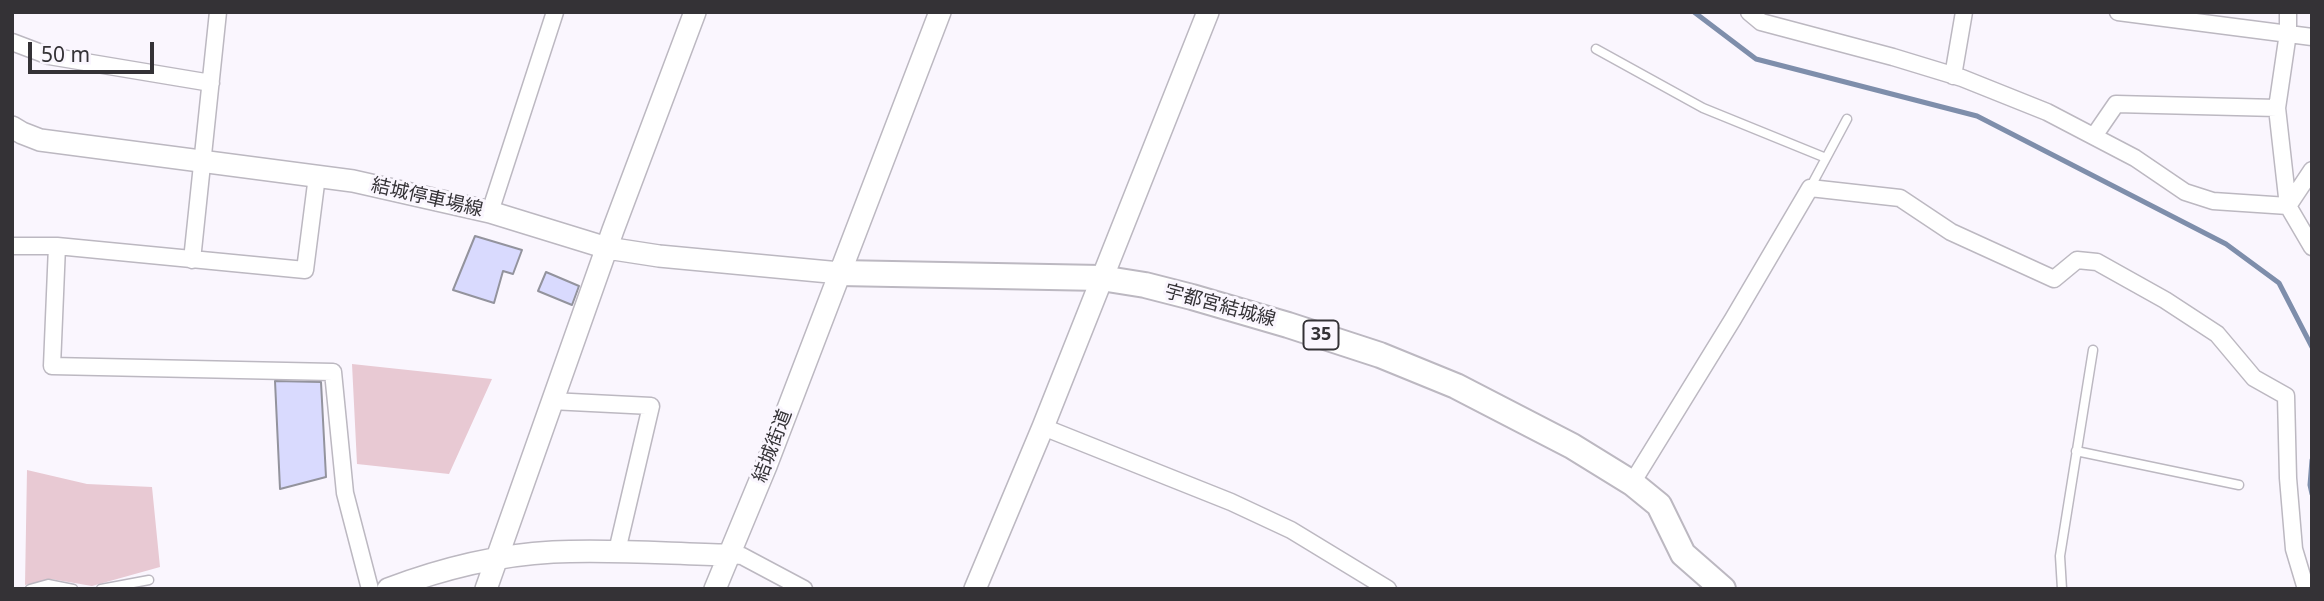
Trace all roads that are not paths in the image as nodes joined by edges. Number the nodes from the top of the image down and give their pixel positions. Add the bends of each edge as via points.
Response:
1 (218, 12) edge
2 (555, 12) edge
3 (695, 12) edge
4 (940, 12) edge
5 (1208, 12) edge
6 (1749, 12) edge
7 (1964, 12) edge
8 (2118, 12) edge
9 (2288, 12) edge
10 (2288, 33) junction
11 (2312, 37) edge
12 (12, 42) edge
13 (1596, 49) dead end
14 (1953, 76) junction
15 (211, 83) junction
16 (2277, 108) junction
17 (1847, 119) dead end
18 (12, 127) edge
19 (2094, 136) junction
20 (1826, 158) junction
21 (203, 162) junction
22 (2312, 170) edge
23 (317, 176) junction
24 (1810, 188) junction
25 (2288, 206) junction
26 (490, 212) junction
27 (12, 246) edge
28 (57, 246) junction
29 (2312, 247) edge
30 (607, 248) junction
31 (192, 260) junction
32 (841, 272) junction
33 (1101, 278) junction
34 (2094, 350) dead end
35 (551, 401) junction
36 (1043, 426) junction
37 (2076, 451) junction
38 (1632, 482) junction
39 (2239, 485) dead end
40 (617, 551) junction
41 (729, 555) junction
42 (496, 558) junction
43 (149, 580) dead end
44 (1383, 587) edge
45 (30, 589) edge
46 (74, 589) edge
47 (101, 589) edge
48 (370, 589) edge
49 (387, 589) edge
50 (486, 589) edge
51 (716, 589) edge
52 (804, 589) edge
53 (975, 589) edge
54 (1723, 589) edge
55 (2062, 589) edge
56 (2306, 589) edge

1 - 15 street
2 - 26 street
3 - 30 main road
4 - 32 main road, 結城街道
5 - 33 main road
6 - 14 street via 1761,22
7 - 14 street
8 - 10 street
9 - 10 street
10 - 11 street
10 - 16 street
12 - 15 street via 49,56
13 - 20 lane via 1703,108
14 - 19 street via 2047,112
15 - 21 street
16 - 19 street via 2116,104
16 - 25 street
17 - 20 lane
18 - 21 main road, 結城停車場線 via 40,140
19 - 25 street via 2185,191 2213,201
20 - 24 lane
21 - 23 main road, 結城停車場線
21 - 31 street
22 - 25 street
23 - 26 main road, 結城停車場線
23 - 31 street via 305,270
24 - 38 street
24 - 56 street via 1900,198 1951,232 2054,279 2077,260 2097,262 2217,334 2255,378 2286,396 2294,549
25 - 29 street
26 - 30 main road, 結城停車場線
27 - 28 street
28 - 31 street
28 - 48 street via 52,366 333,372 345,493
30 - 32 main road, 結城停車場線
30 - 35 main road
32 - 33 main road, 宇都宮結城線 / 35
32 - 41 main road, 結城街道
33 - 36 main road
33 - 38 main road, 宇都宮結城線 / 35 via 1192,297 1380,355 1456,386
34 - 37 lane
35 - 40 street via 651,405
35 - 42 main road
36 - 44 street via 1291,530
36 - 53 main road
37 - 39 lane
37 - 55 lane via 2060,556
38 - 54 main road, 宇都宮結城線 / 35 via 1659,506 1683,554
40 - 41 main road
40 - 42 main road
41 - 51 main road, 結城街道
41 - 52 street via 742,556
42 - 49 main road via 448,568
42 - 50 main road
43 - 47 lane
45 - 46 lane via 48,584

